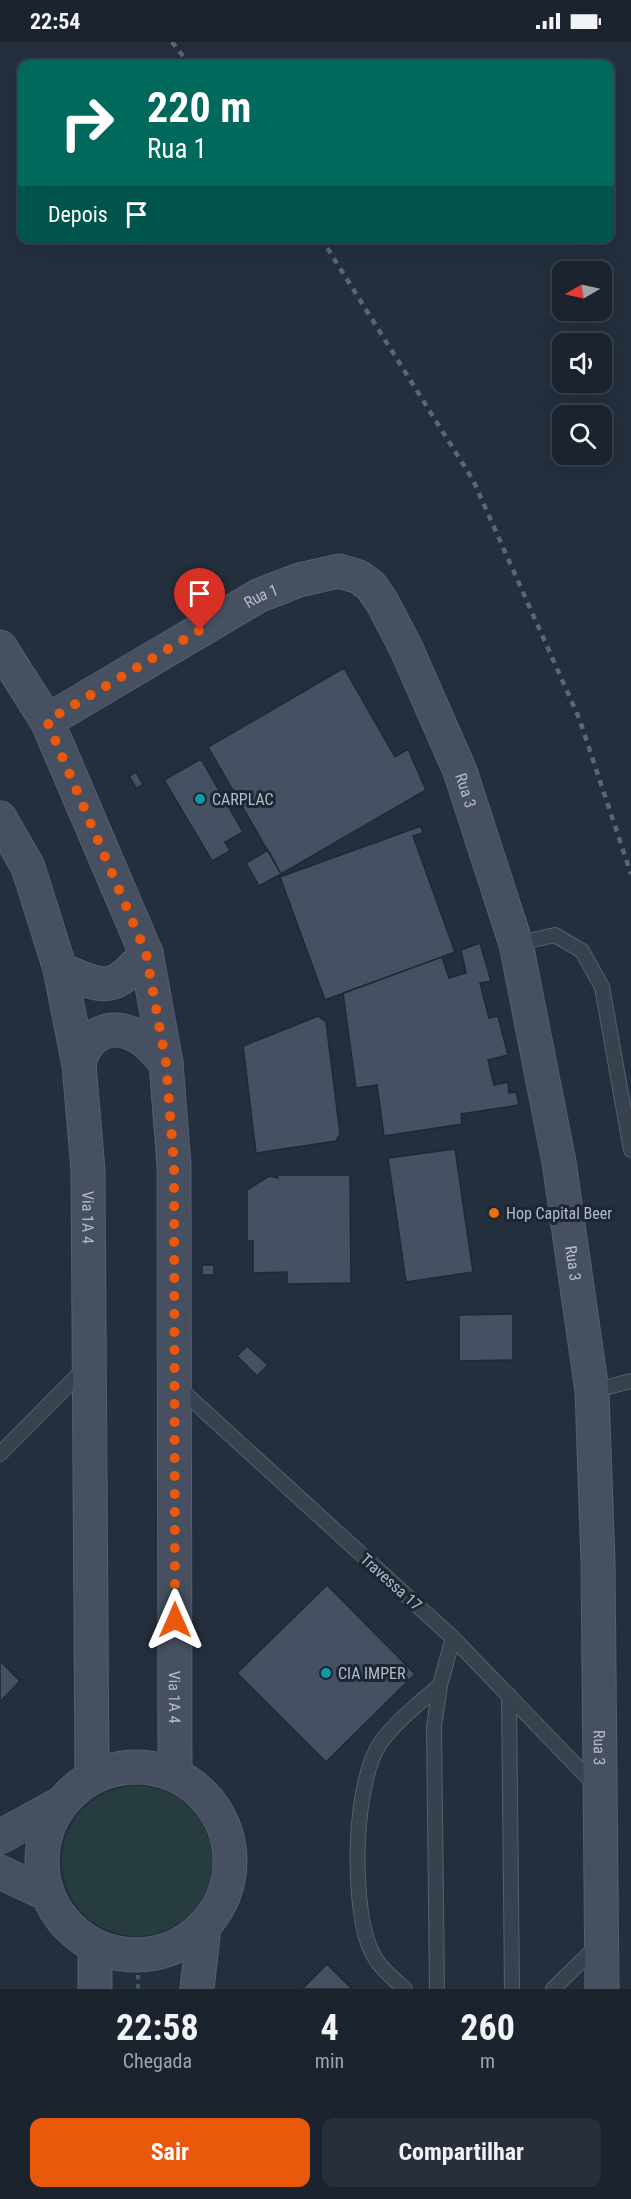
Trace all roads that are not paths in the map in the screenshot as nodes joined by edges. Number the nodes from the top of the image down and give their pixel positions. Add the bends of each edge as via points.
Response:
1 (359, 577) joint
2 (0, 647) edge
3 (47, 721) junction
4 (0, 818) edge
5 (516, 944) junction
6 (146, 953) junction
7 (60, 969) junction
8 (166, 1063) junction
9 (79, 1065) junction
10 (631, 1150) edge
11 (91, 1362) junction
12 (631, 1381) edge
13 (175, 1384) junction
14 (592, 1391) junction
15 (0, 1454) edge
16 (453, 1638) junction
17 (440, 1684) junction
18 (509, 1695) junction
19 (175, 1774) junction
20 (92, 1776) junction
21 (598, 1788) junction
22 (60, 1804) junction
23 (0, 1837) edge
24 (0, 1872) edge
25 (47, 1894) junction
26 (204, 1927) junction
27 (602, 1941) junction
28 (95, 1948) junction
29 (95, 1989) edge
30 (197, 1989) edge
31 (405, 1989) edge
32 (437, 1989) edge
33 (512, 1989) edge
34 (553, 1989) edge
35 (602, 1989) edge

1 - 3 main road, Rua 1 via 339,571 317,575 258,596
1 - 5 main road, Rua 3 via 382,602 406,648 460,771
2 - 3 main road, Via 1A 4
3 - 6 main road, Via 1A 4
4 - 7 main road, Via 1A 4 via 28,867
5 - 10 lane via 555,935 582,951 602,987
5 - 14 main road, Rua 3 via 559,1162
6 - 7 main road via 127,976 114,983 88,982
6 - 8 main road, Via 1A 4
7 - 9 main road, Via 1A 4
8 - 9 main road via 138,1036 121,1031 90,1038
8 - 13 main road, Via 1A 4 via 174,1165
9 - 11 main road, Via 1A 4 via 88,1170
11 - 15 lane
11 - 20 main road, Via 1A 4
12 - 14 lane
13 - 16 lane, Travessa 17
13 - 19 main road, Via 1A 4
14 - 21 main road, Rua 3 via 598,1562
16 - 17 lane
16 - 18 lane, Travessa 17
17 - 31 lane via 381,1743 366,1771 361,1800 360,1910 368,1944 380,1967
17 - 32 lane via 434,1727
18 - 21 lane, Travessa 17
18 - 33 lane
19 - 20 main road via 147,1767 119,1767
19 - 26 main road via 200,1791 219,1815 229,1843 230,1873 222,1902
20 - 22 main road
21 - 27 main road, Rua 3
22 - 23 main road
22 - 25 main road via 45,1831 41,1862
24 - 25 main road
25 - 28 main road via 63,1922
26 - 28 main road via 185,1943 162,1953 138,1957
26 - 30 main road
27 - 34 lane
27 - 35 main road, Rua 3
28 - 29 main road

